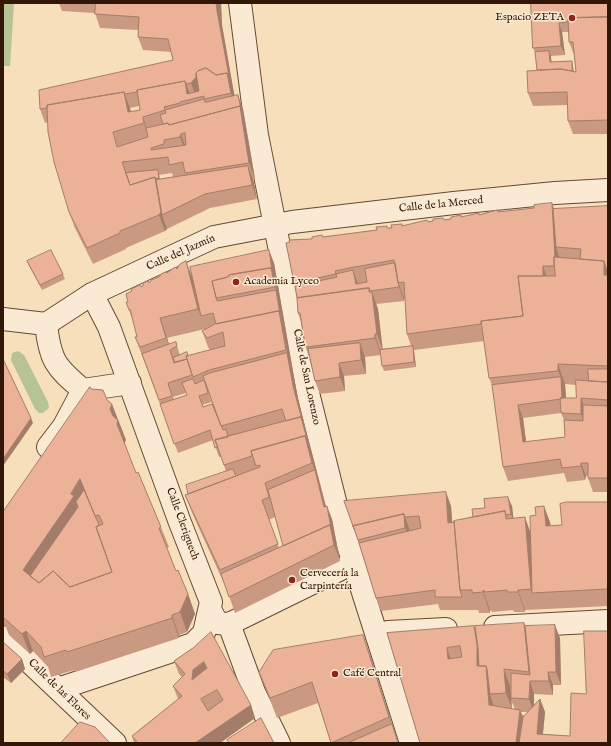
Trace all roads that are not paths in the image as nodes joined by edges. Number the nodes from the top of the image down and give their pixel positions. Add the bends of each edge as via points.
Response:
1 (240, 3) edge
2 (608, 190) edge
3 (275, 225) junction
4 (92, 294) junction
5 (3, 319) edge
6 (46, 324) junction
7 (130, 383) junction
8 (83, 390) junction
9 (38, 463) edge
10 (354, 564) junction
11 (210, 609) junction
12 (608, 621) edge
13 (229, 624) junction
14 (3, 637) edge
15 (377, 638) junction
16 (58, 689) junction
17 (114, 743) edge
18 (280, 743) edge
19 (411, 743) edge

1 - 3 street, Calle de San Lorenzo via 257,135
2 - 3 street, Calle de la Merced via 454,203
3 - 4 street, Calle del Jazmín via 214,237
3 - 10 street, Calle de San Lorenzo via 309,397 339,517
4 - 6 street, Calle del Jazmín
4 - 7 street, Calle Cleriguech via 109,327
5 - 6 street
6 - 8 street via 49,350 62,373
7 - 8 street
7 - 11 street, Calle Cleriguech via 211,602
8 - 9 street via 64,426
10 - 13 street
10 - 15 street, Calle de San Lorenzo
11 - 13 street, Calle Cleriguech via 217,623
11 - 16 street via 204,633 193,644
12 - 15 street via 388,632
13 - 18 street via 254,692 259,725
14 - 16 street, Calle de las Flores
15 - 19 street, Calle de San Lorenzo
16 - 17 street, Calle de las Flores

